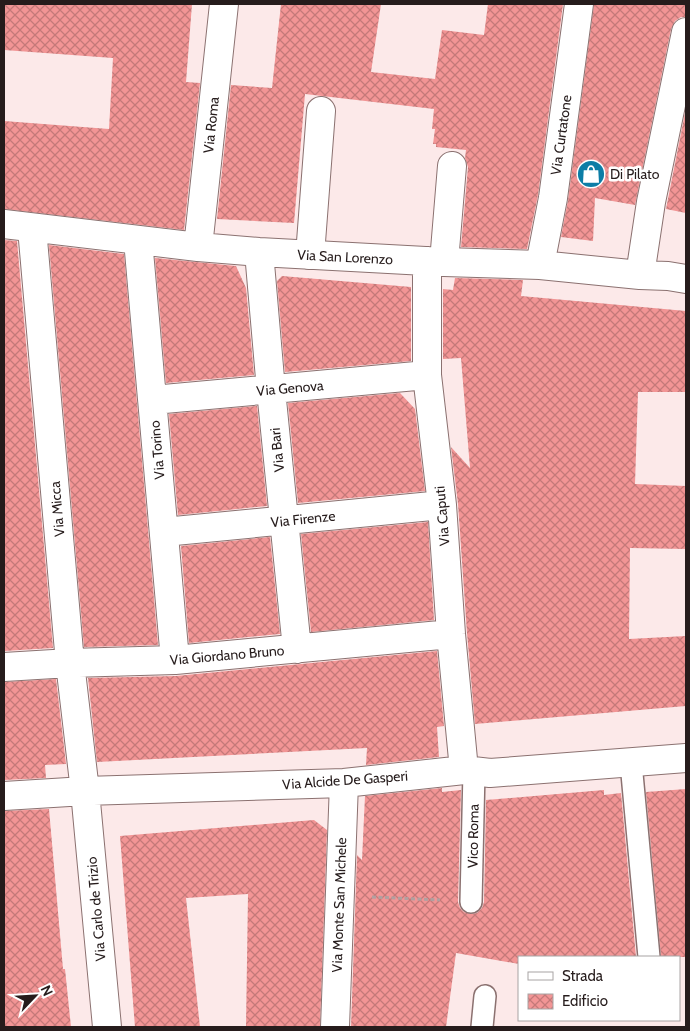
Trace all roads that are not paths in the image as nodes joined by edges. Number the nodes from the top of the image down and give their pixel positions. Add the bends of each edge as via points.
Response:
1 (224, 4) edge
2 (579, 4) edge
3 (686, 32) edge
4 (321, 111) dead end
5 (452, 166) dead end
6 (4, 224) edge
7 (32, 228) junction
8 (138, 240) junction
9 (198, 247) junction
10 (259, 252) junction
11 (310, 255) junction
12 (436, 262) junction
13 (540, 265) junction
14 (640, 275) junction
15 (686, 278) edge
16 (427, 375) junction
17 (271, 390) junction
18 (153, 400) junction
19 (442, 505) junction
20 (284, 521) junction
21 (164, 532) junction
22 (451, 634) junction
23 (297, 649) junction
24 (175, 660) junction
25 (70, 663) junction
26 (4, 667) edge
27 (686, 758) edge
28 (632, 763) junction
29 (469, 770) junction
30 (344, 782) junction
31 (86, 791) junction
32 (4, 796) edge
33 (471, 902) road end
34 (649, 956) edge
35 (485, 996) dead end
36 (107, 1027) edge
37 (335, 1027) edge
38 (482, 1027) edge

1 - 9 street, Via Roma
2 - 13 street, Via Curtatone via 553,198
3 - 14 street via 651,202
4 - 11 street
5 - 12 street, Via Caputi
6 - 7 street, Via San Lorenzo
7 - 8 street, Via San Lorenzo
7 - 25 street, Via Micca
8 - 9 street, Via San Lorenzo
8 - 18 street, Via Torino
9 - 10 street, Via San Lorenzo
10 - 11 street, Via San Lorenzo
10 - 17 street, Via Bari
11 - 12 street, Via San Lorenzo
12 - 13 street, Via San Lorenzo
12 - 16 street, Via Caputi
13 - 14 street, Via San Lorenzo
14 - 15 street, Via San Lorenzo
16 - 17 street, Via Genova
16 - 19 street, Via Caputi
17 - 18 street, Via Genova
17 - 20 street, Via Bari
18 - 21 street, Via Torino
19 - 20 street, Via Firenze
19 - 22 street, Via Caputi
20 - 21 street, Via Firenze
20 - 23 street, Via Bari
21 - 24 street, Via Torino
22 - 23 street, Via Giordano Bruno
22 - 29 street, Via Caputi
23 - 24 street, Via Giordano Bruno
24 - 25 street, Via Giordano Bruno
25 - 26 street, Via Giordano Bruno
25 - 31 street, Via Micca
27 - 28 street, Via Alcide De Gasperi
28 - 29 street, Via Alcide De Gasperi via 490,773
28 - 34 lane
29 - 30 street, Via Alcide De Gasperi
29 - 33 lane, Vico Roma
30 - 31 street, Via Alcide De Gasperi
30 - 37 street, Via Monte San Michele
31 - 32 street, Via Alcide De Gasperi
31 - 36 street, Via Carlo de Trizio
35 - 38 lane

